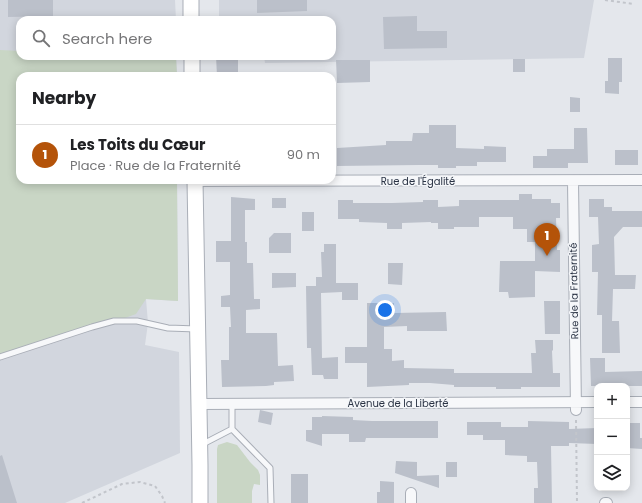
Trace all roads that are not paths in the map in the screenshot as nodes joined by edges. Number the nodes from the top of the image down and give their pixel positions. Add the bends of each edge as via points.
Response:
1 (191, 0) edge
2 (191, 16) edge
3 (192, 60) edge
4 (192, 72) edge
5 (336, 180) edge
6 (642, 180) edge
7 (573, 181) junction
8 (195, 184) edge
9 (198, 330) junction
10 (0, 357) edge
11 (630, 402) edge
12 (642, 402) edge
13 (594, 403) edge
14 (199, 404) junction
15 (232, 404) junction
16 (576, 406) junction
17 (232, 429) junction
18 (200, 445) junction
19 (200, 503) edge
20 (271, 503) edge

1 - 2 main road
3 - 4 main road
5 - 7 street, Rue de l'Égalité
6 - 7 street, Rue de l'Égalité
7 - 16 street, Rue de la Fraternité
8 - 9 main road
9 - 10 lane via 114,321
9 - 14 main road
11 - 12 street
13 - 16 street, Avenue de la Liberté
14 - 15 street, Avenue de la Liberté
14 - 18 main road
15 - 16 street, Avenue de la Liberté
15 - 17 lane
17 - 18 lane
17 - 20 lane via 270,468
18 - 19 main road

